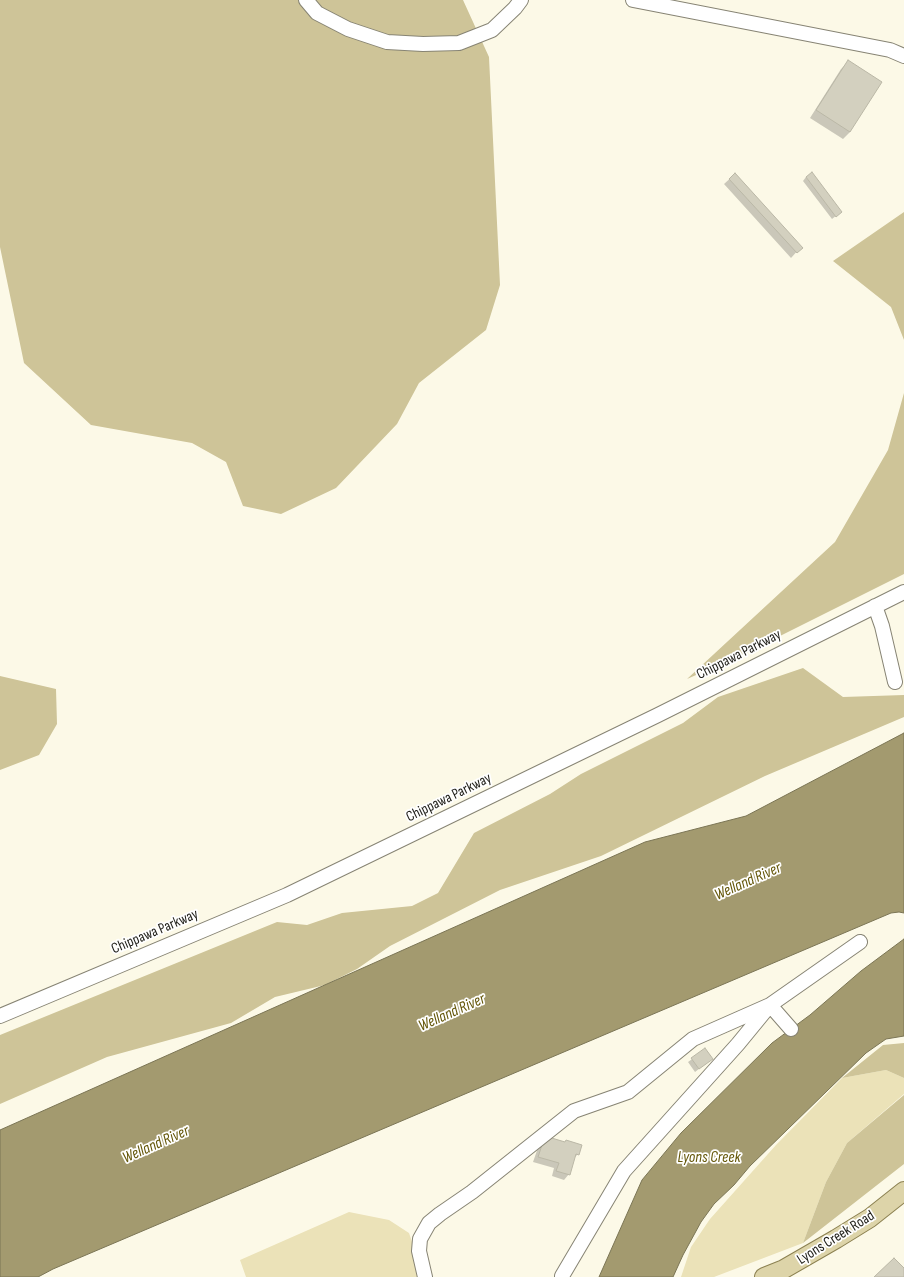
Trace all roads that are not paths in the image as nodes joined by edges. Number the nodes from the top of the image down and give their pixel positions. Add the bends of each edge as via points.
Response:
1 (306, 0) edge
2 (521, 0) edge
3 (633, 0) edge
4 (904, 56) edge
5 (904, 592) edge
6 (875, 606) junction
7 (896, 682) dead end
8 (860, 942) dead end
9 (770, 1005) junction
10 (0, 1016) edge
11 (791, 1029) dead end
12 (904, 1192) edge
13 (786, 1273) edge
14 (562, 1276) dead end
15 (426, 1277) edge
16 (764, 1277) edge

1 - 2 street via 317,13 348,29 387,42 423,44 459,43 492,30
3 - 4 street via 890,50
5 - 6 street, Chippawa Parkway
6 - 7 street
6 - 10 street, Chippawa Parkway via 651,719 287,895
8 - 9 street
9 - 11 street
9 - 14 street via 624,1171
9 - 15 street via 693,1039 628,1092 574,1111 472,1192 440,1214 429,1223 420,1239 419,1251
12 - 13 main road, Lyons Creek Road via 870,1218
13 - 16 main road, Lyons Creek Road

